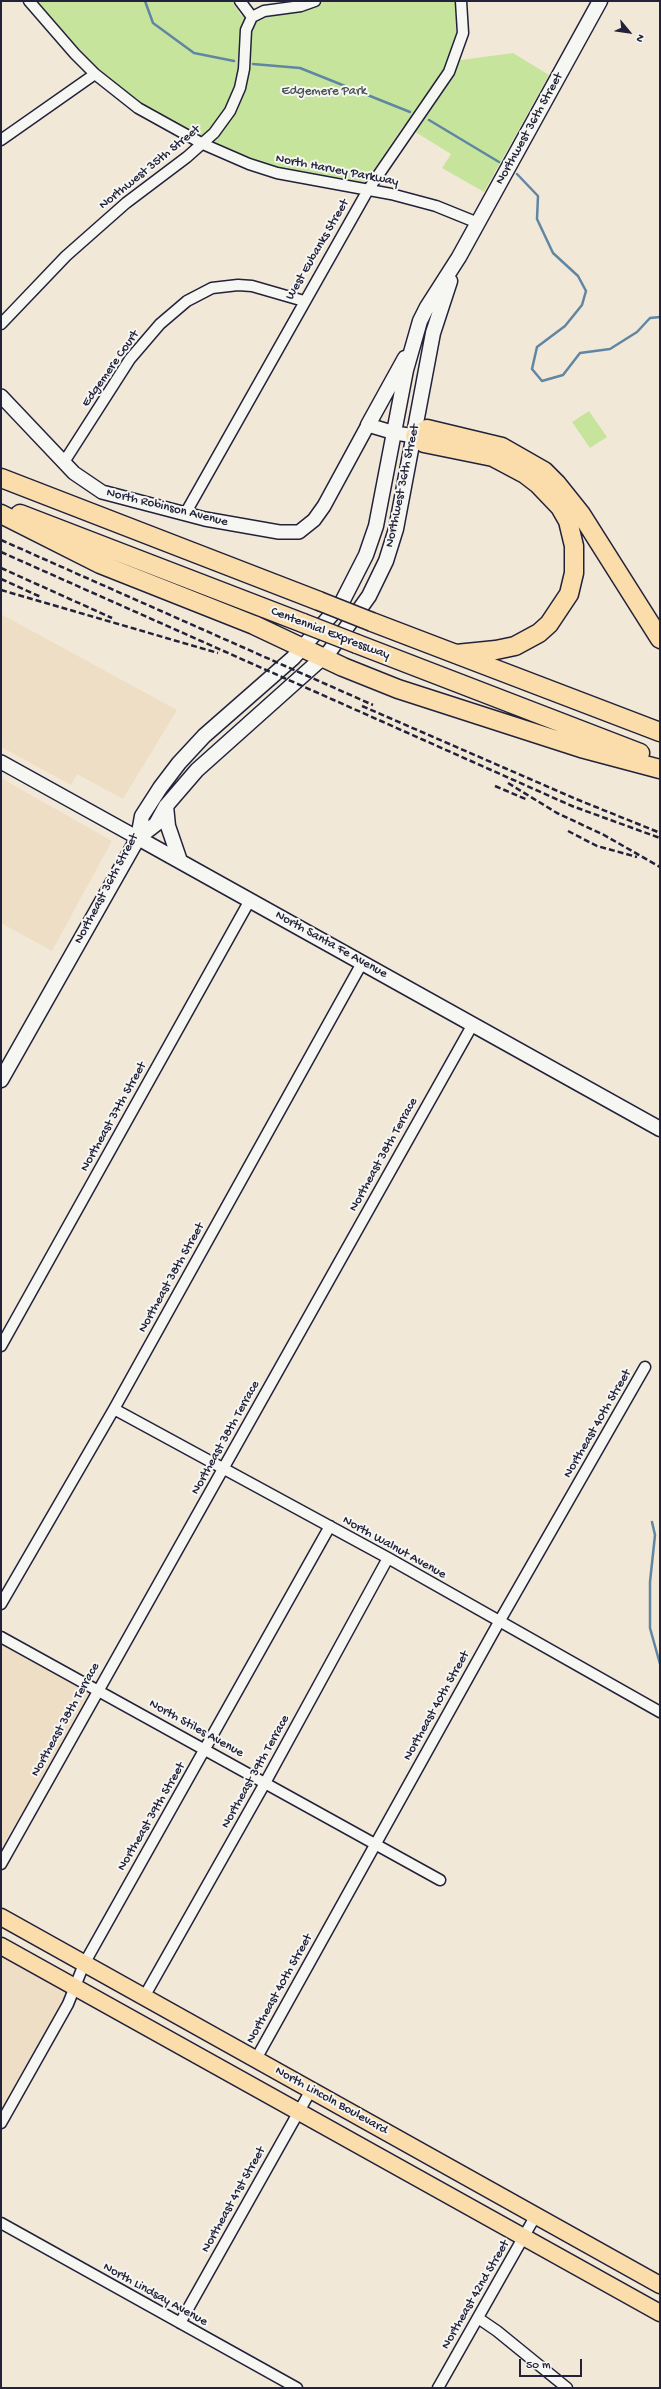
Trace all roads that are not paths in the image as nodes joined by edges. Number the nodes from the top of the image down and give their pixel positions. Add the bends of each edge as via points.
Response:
1 (29, 1) edge
2 (240, 1) edge
3 (315, 1) edge
4 (461, 1) edge
5 (600, 1) edge
6 (252, 17) junction
7 (95, 74) junction
8 (1, 140) edge
9 (202, 144) junction
10 (368, 190) junction
11 (478, 223) junction
12 (459, 257) junction
13 (304, 301) junction
14 (1, 324) edge
15 (411, 347) junction
16 (1, 396) edge
17 (368, 424) junction
18 (394, 433) junction
19 (414, 436) junction
20 (64, 462) junction
21 (1, 478) edge
22 (1, 506) edge
23 (1, 514) edge
24 (185, 514) junction
25 (660, 639) edge
26 (302, 648) junction
27 (456, 654) junction
28 (323, 658) junction
29 (660, 732) edge
30 (660, 761) edge
31 (1, 762) edge
32 (660, 768) edge
33 (166, 806) junction
34 (138, 838) junction
35 (180, 862) junction
36 (250, 900) junction
37 (362, 963) junction
38 (473, 1024) junction
39 (1, 1080) edge
40 (660, 1128) edge
41 (1, 1346) edge
42 (645, 1367) dead end
43 (114, 1409) junction
44 (223, 1469) junction
45 (330, 1526) junction
46 (388, 1558) junction
47 (1, 1604) edge
48 (498, 1622) junction
49 (1, 1637) edge
50 (98, 1689) junction
51 (660, 1712) edge
52 (205, 1750) junction
53 (266, 1784) junction
54 (374, 1844) junction
55 (1, 1864) edge
56 (440, 1880) dead end
57 (1, 1918) edge
58 (1, 1946) edge
59 (84, 1964) junction
60 (76, 1988) junction
61 (144, 1997) junction
62 (201, 2029) junction
63 (189, 2051) junction
64 (256, 2060) junction
65 (311, 2090) junction
66 (299, 2112) junction
67 (1, 2123) edge
68 (422, 2152) junction
69 (409, 2174) junction
70 (536, 2215) junction
71 (1, 2223) edge
72 (524, 2237) junction
73 (660, 2285) edge
74 (660, 2313) edge
75 (478, 2318) junction
76 (180, 2323) junction
77 (297, 2388) edge
78 (438, 2388) edge
79 (567, 2388) edge

1 - 7 street, North Harvey Parkway via 74,54
2 - 6 street
3 - 6 street via 264,11
4 - 10 street, West Eubanks Street via 463,24 460,44 449,72
5 - 11 main road, Northwest 36th Street
6 - 9 street, Northwest 35th Street via 246,30 244,69 240,88 230,111 214,133
7 - 8 street
7 - 9 street, North Harvey Parkway via 138,108
9 - 10 street, North Harvey Parkway via 277,173
9 - 14 street, Northwest 35th Street via 126,203 66,256
10 - 11 street, North Harvey Parkway via 436,206
10 - 13 street, West Eubanks Street
11 - 12 main road, Northwest 36th Street
12 - 15 main road, Northwest 36th Street via 427,307
12 - 19 main road, Northwest 36th Street via 433,333
13 - 20 street, Edgemere Court via 252,286 238,285 212,288 187,301 160,324 130,359
13 - 24 street, West Eubanks Street
15 - 17 main road
15 - 18 main road, Northwest 36th Street
16 - 20 street, North Robinson Avenue
17 - 18 street
17 - 24 street, North Robinson Avenue via 324,506 309,525 299,532 270,531
18 - 19 street
18 - 26 main road, Northwest 36th Street via 376,526 366,555 341,604
19 - 25 highway via 427,430 491,443 513,452 544,471 558,484 580,514
19 - 27 highway via 424,443 493,457 525,474 550,494 568,520 572,534 575,561 572,583 564,603 549,624 539,633 515,646
19 - 28 main road, Northwest 36th Street via 396,529 386,561 362,607 340,640
20 - 24 street, North Robinson Avenue via 85,482 102,492
21 - 27 highway, Centennial Expressway, bridge
22 - 30 highway, Centennial Expressway, bridge
23 - 26 highway via 100,564 254,625
26 - 28 highway
26 - 34 main road, Northeast 36th Street via 209,731 179,763 142,816
27 - 29 highway, Centennial Expressway
28 - 32 highway via 431,700 581,748
28 - 33 main road, Northwest 36th Street via 212,756
31 - 34 street, North Santa Fe Avenue
33 - 34 main road, Northwest 36th Street via 156,824
33 - 35 main road via 168,826
34 - 35 main road, North Santa Fe Avenue
34 - 39 main road, Northeast 36th Street
35 - 36 main road, North Santa Fe Avenue
36 - 37 main road, North Santa Fe Avenue
36 - 41 street, Northeast 37th Street
37 - 38 main road, North Santa Fe Avenue
37 - 43 street, Northeast 38th Street
38 - 40 main road, North Santa Fe Avenue
38 - 44 street, Northeast 38th Terrace
42 - 48 street, Northeast 40th Street
43 - 44 street, North Walnut Avenue
43 - 47 street, Northeast 38th Street
44 - 45 street, North Walnut Avenue
44 - 50 street, Northeast 38th Terrace
45 - 46 street, North Walnut Avenue
45 - 52 street, Northeast 39th Street
46 - 48 street, North Walnut Avenue
46 - 53 street, Northeast 39th Terrace
48 - 51 street, North Walnut Avenue
48 - 54 street, Northeast 40th Street
49 - 50 street, North Stiles Avenue
50 - 52 street, North Stiles Avenue
50 - 55 street, Northeast 38th Terrace
52 - 53 street, North Stiles Avenue
52 - 59 street, Northeast 39th Street
53 - 54 street, North Stiles Avenue
53 - 61 street, Northeast 39th Terrace
54 - 56 street, North Stiles Avenue
54 - 64 street, Northeast 40th Street
57 - 59 main road, North Lincoln Boulevard
58 - 60 main road, North Lincoln Boulevard
59 - 60 street, Northeast 39th Street
59 - 61 main road, North Lincoln Boulevard
60 - 63 main road, North Lincoln Boulevard
60 - 67 street, Northeast 39th Street
61 - 62 main road, North Lincoln Boulevard
62 - 63 main road
62 - 64 main road, North Lincoln Boulevard
63 - 66 main road, North Lincoln Boulevard
64 - 65 main road, North Lincoln Boulevard
65 - 66 street, Northeast 41st Street
65 - 68 main road, North Lincoln Boulevard
66 - 69 main road, North Lincoln Boulevard
66 - 76 street, Northeast 41st Street
68 - 69 main road
68 - 70 main road, North Lincoln Boulevard
69 - 72 main road, North Lincoln Boulevard
70 - 72 street, Northeast 42nd Street
70 - 73 main road, North Lincoln Boulevard
71 - 76 street, North Lindsay Avenue
72 - 74 main road, North Lincoln Boulevard
72 - 75 street, Northeast 42nd Street
75 - 78 street, Northeast 42nd Street
75 - 79 street
76 - 77 street, North Lindsay Avenue

